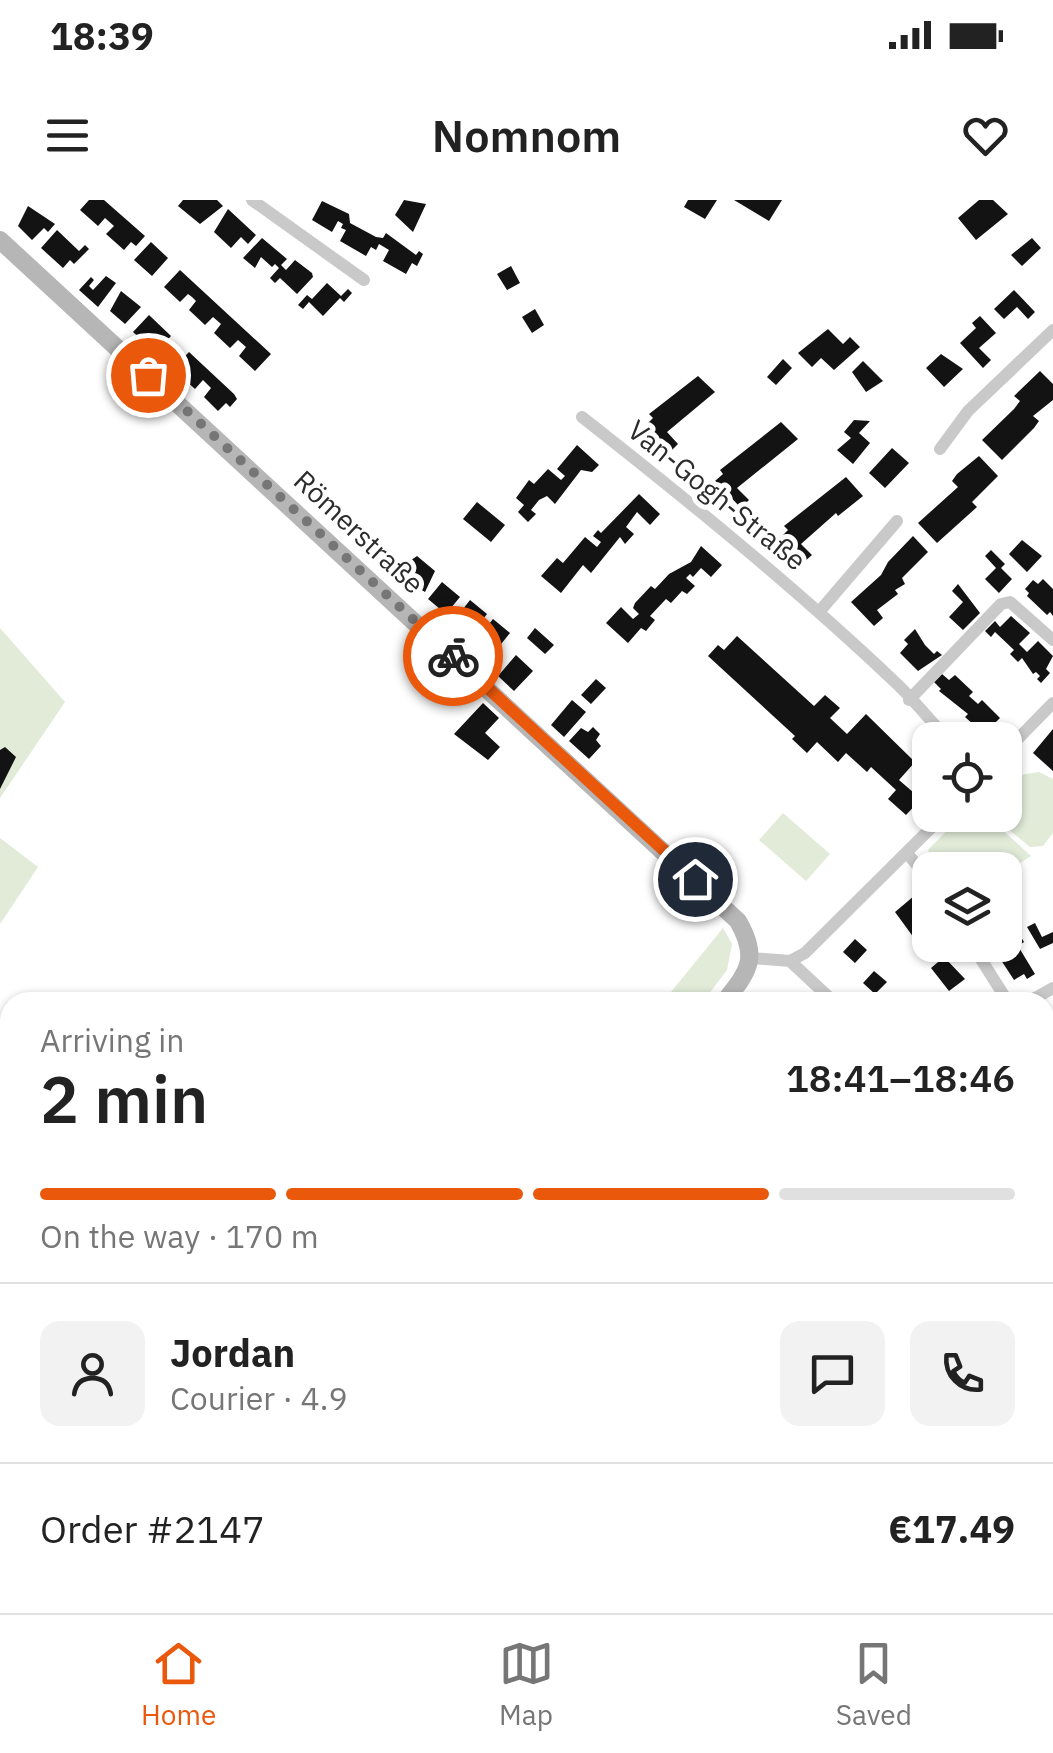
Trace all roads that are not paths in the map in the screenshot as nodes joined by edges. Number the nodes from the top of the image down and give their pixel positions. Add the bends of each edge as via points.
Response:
1 (252, 200) edge
2 (0, 240) edge
3 (364, 280) dead end
4 (1053, 330) edge
5 (582, 417) dead end
6 (940, 449) dead end
7 (897, 521) dead end
8 (819, 612) junction
9 (1053, 640) edge
10 (909, 700) junction
11 (1053, 702) edge
12 (931, 722) edge
13 (1022, 734) edge
14 (927, 832) edge
15 (907, 853) junction
16 (912, 859) edge
17 (752, 958) junction
18 (790, 961) junction
19 (983, 962) edge
20 (732, 992) edge
21 (823, 992) edge
22 (1002, 992) edge

1 - 3 street
2 - 17 street, Römerstraße via 674,858 738,921
4 - 6 street via 968,411
5 - 8 street, Van-Gogh-Straße
7 - 8 street
8 - 10 street, Van-Gogh-Straße
9 - 10 street via 1020,606 1001,604
10 - 12 street, Van-Gogh-Straße
11 - 13 street
14 - 15 street
15 - 16 street
15 - 18 street
17 - 18 street
17 - 20 street
18 - 21 street
19 - 22 street

